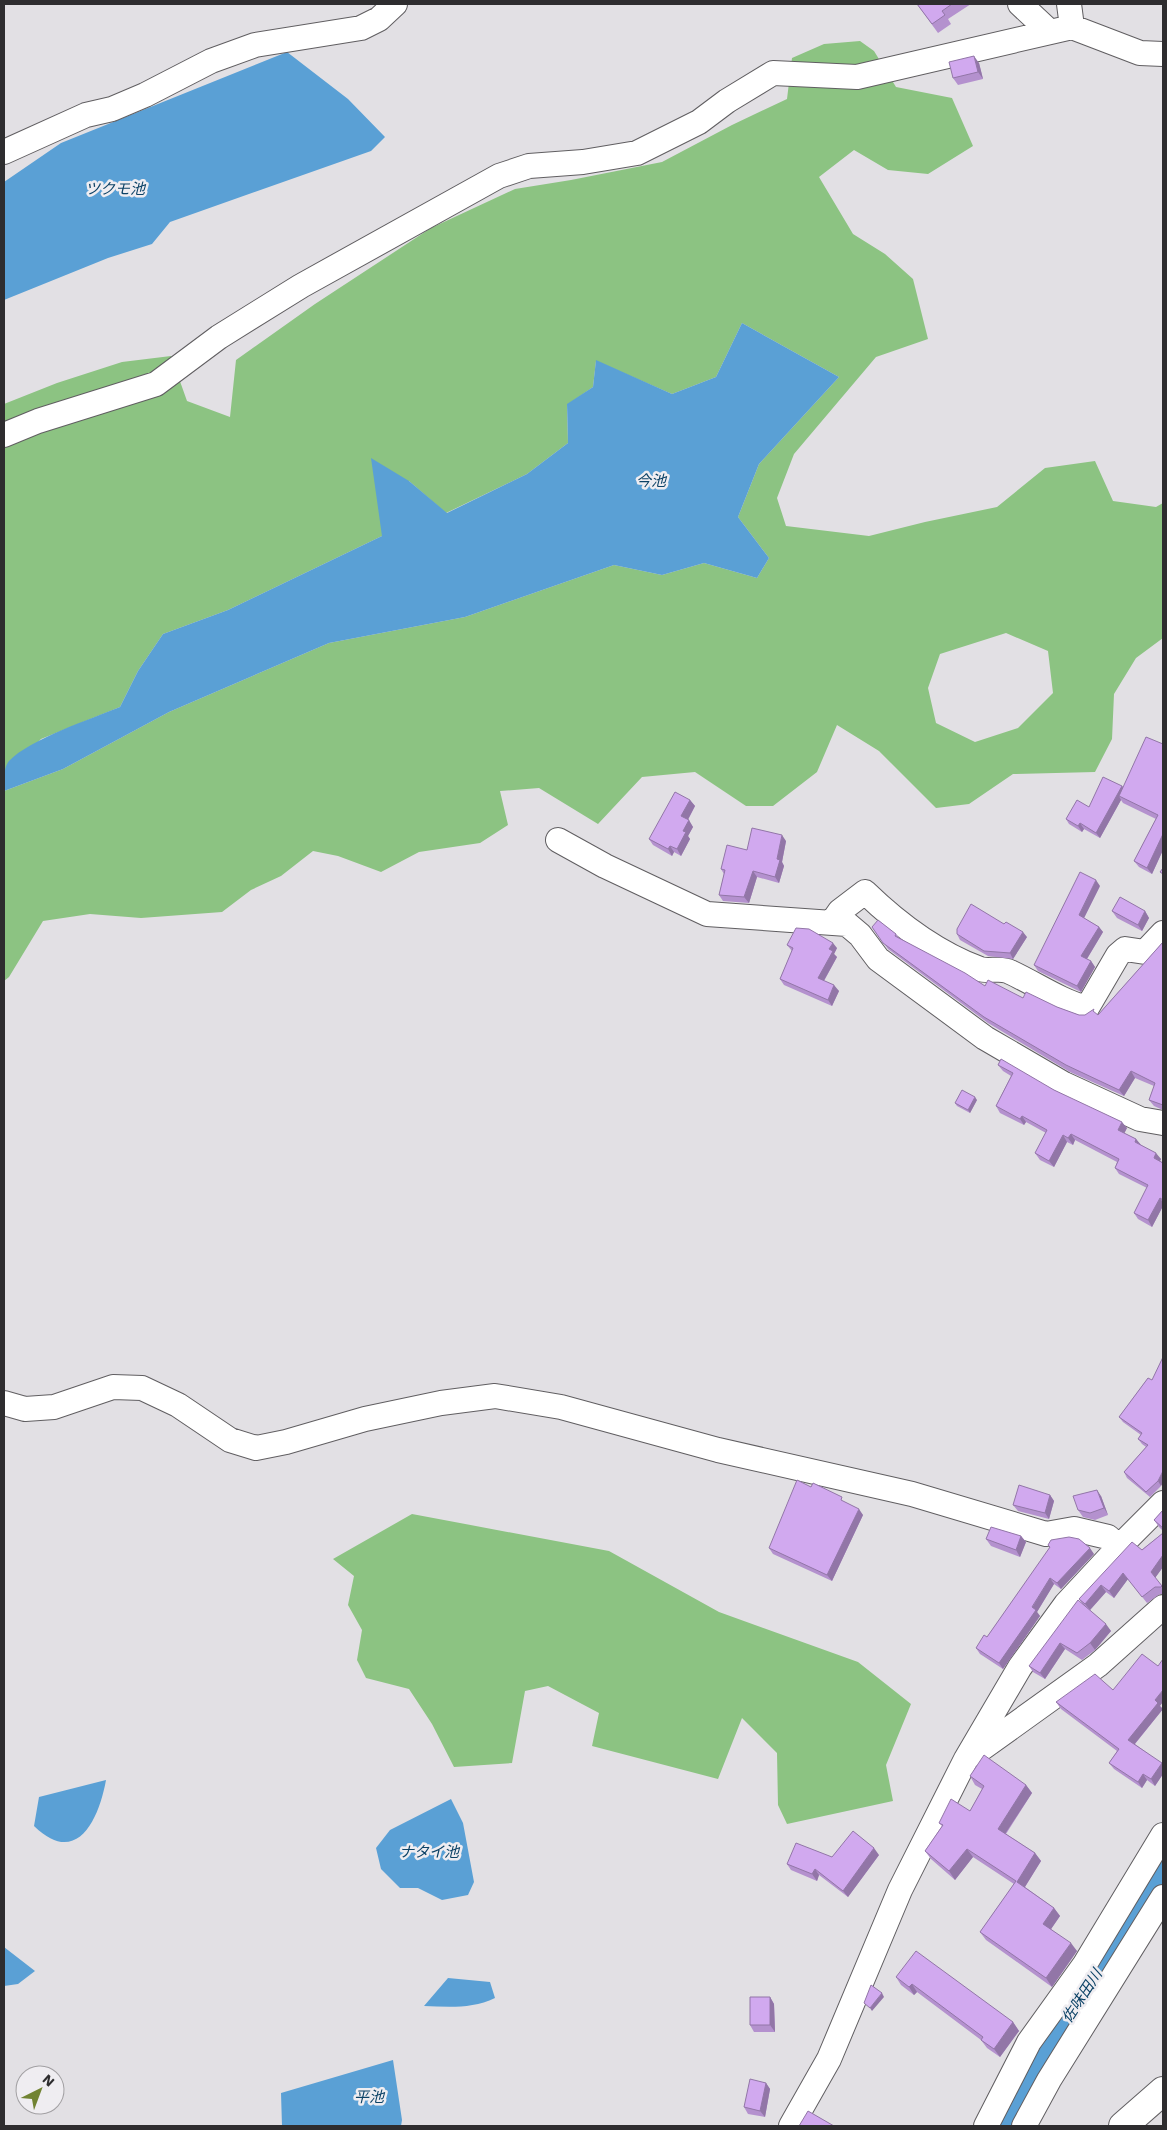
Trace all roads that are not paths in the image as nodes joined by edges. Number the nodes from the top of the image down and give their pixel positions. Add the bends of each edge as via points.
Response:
1 (395, 4) edge
2 (1020, 4) edge
3 (1064, 21) edge
4 (1163, 54) edge
5 (4, 152) edge
6 (4, 435) edge
7 (558, 840) dead end
8 (833, 921) junction
9 (1163, 933) edge
10 (1163, 1124) edge
11 (4, 1403) edge
12 (1163, 1503) edge
13 (1119, 1547) junction
14 (1163, 1607) edge
15 (966, 1759) junction
16 (1163, 1835) edge
17 (1163, 1897) edge
18 (1018, 2064) junction
19 (1049, 2080) junction
20 (1163, 2091) edge
21 (791, 2126) edge
22 (986, 2126) edge
23 (1024, 2126) edge
24 (1123, 2126) edge

1 - 5 street via 379,19 361,28 254,45 211,61 145,95 112,109 86,115
2 - 3 street
3 - 4 street via 1140,53
3 - 6 street via 1021,37 857,77 773,73 700,122 637,153 529,166 499,176 301,286 219,337 156,384
7 - 8 street via 604,866 707,914
8 - 9 street via 840,911 865,892 890,916 934,946 982,970 1007,970 1074,1005 1087,1008 1118,955 1125,950 1145,952
8 - 10 street via 847,924 878,959 985,1038 1064,1084 1140,1119
11 - 13 street via 25,1409 54,1407 113,1388 142,1388 178,1405 230,1440 256,1448 374,1417 495,1396 561,1407 718,1450 912,1494 1046,1534 1074,1529 1108,1537
12 - 13 street
13 - 15 street via 1066,1604 1020,1667
14 - 15 street via 1098,1665
15 - 21 street via 900,1890 829,2059
16 - 18 street via 1085,1964
17 - 19 street
18 - 19 street
18 - 22 street
19 - 23 street
20 - 24 main road

